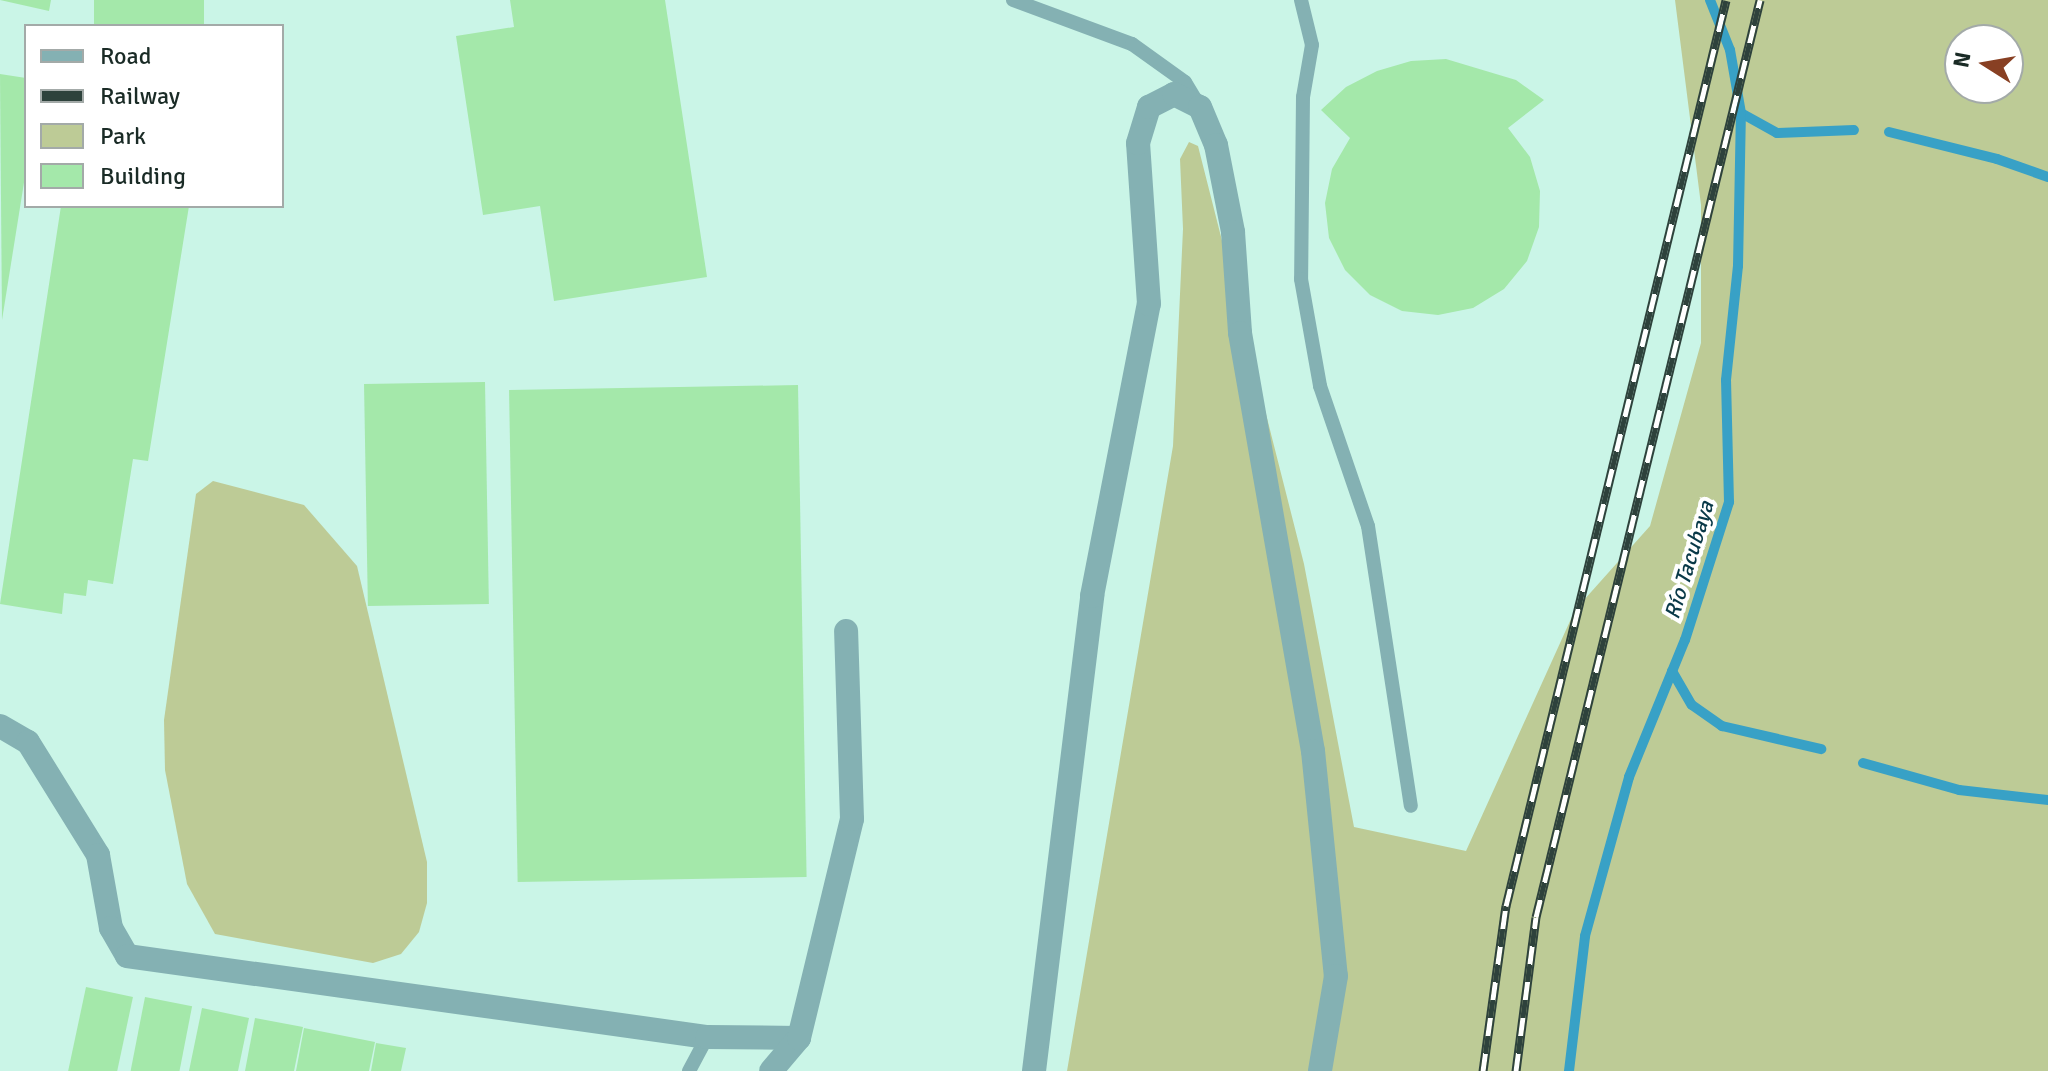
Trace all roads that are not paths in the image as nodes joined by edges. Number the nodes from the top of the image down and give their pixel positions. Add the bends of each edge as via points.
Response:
1 (1013, 0) edge
2 (1301, 0) edge
3 (1200, 107) junction
4 (846, 631) dead end
5 (0, 726) edge
6 (1411, 806) dead end
7 (707, 1037) junction
8 (799, 1038) junction
9 (689, 1071) edge
10 (771, 1071) edge
11 (1034, 1071) edge
12 (1320, 1071) edge

1 - 3 lane via 1132,44 1185,82
2 - 6 lane via 1312,45 1303,97 1301,279 1320,386 1368,526
3 - 11 street via 1174,94 1149,107 1138,143 1149,304 1092,596
3 - 12 street via 1216,145 1233,232 1240,333 1313,751 1336,976
4 - 8 street via 852,819
5 - 7 street via 28,742 98,855 111,928 127,956
7 - 8 street
7 - 9 lane
8 - 10 street

